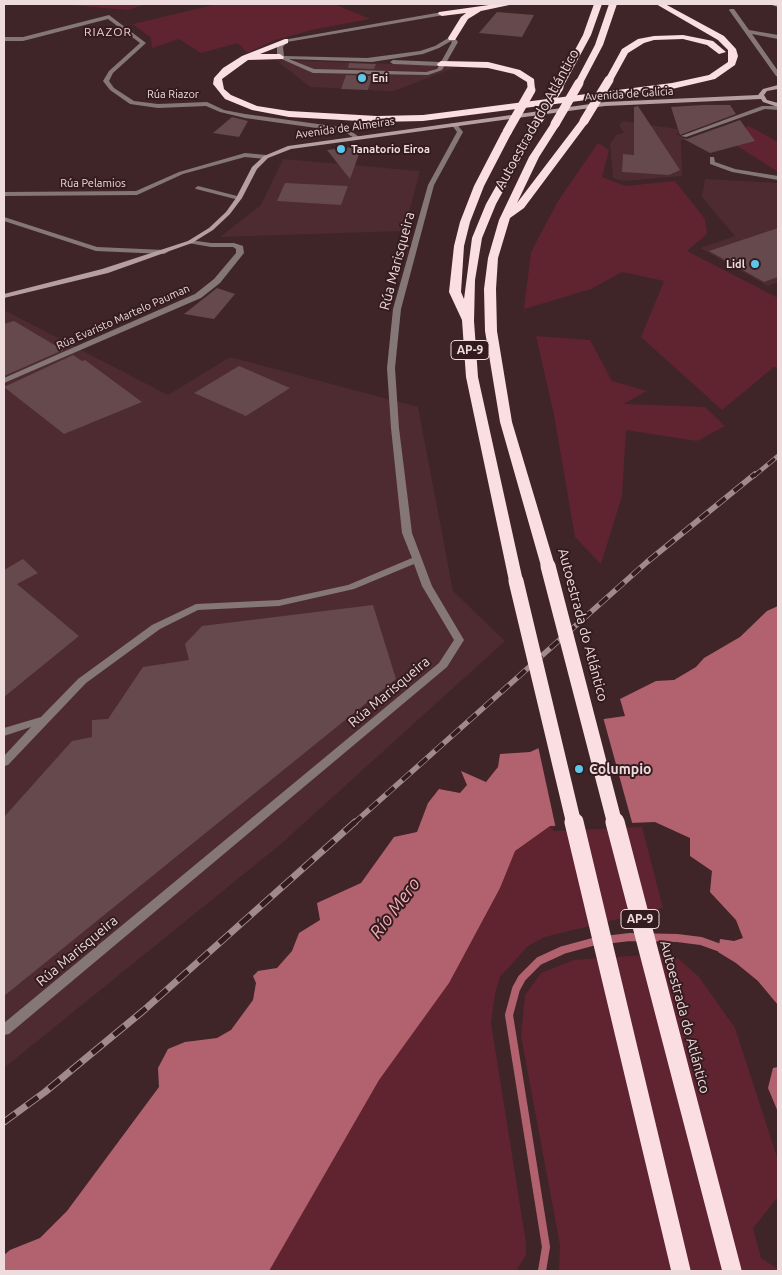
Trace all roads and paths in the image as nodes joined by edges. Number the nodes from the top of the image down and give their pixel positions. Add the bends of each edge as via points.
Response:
1 (510, 4) edge
2 (598, 4) edge
3 (613, 4) edge
4 (660, 4) edge
5 (774, 4) edge
6 (778, 5) edge
7 (480, 8) junction
8 (732, 10) dead end
9 (442, 14) joint
10 (749, 32) junction
11 (778, 37) edge
12 (452, 38) junction
13 (4, 39) edge
14 (285, 42) junction
15 (422, 53) junction
16 (280, 56) junction
17 (267, 57) junction
18 (245, 58) junction
19 (365, 60) junction
20 (443, 60) junction
21 (426, 63) junction
22 (778, 75) edge
23 (778, 87) edge
24 (764, 102) junction
25 (778, 106) edge
26 (499, 118) joint
27 (454, 124) junction
28 (684, 136) dead end
29 (356, 137) junction
30 (266, 157) junction
31 (712, 158) dead end
32 (778, 178) edge
33 (198, 188) dead end
34 (4, 194) edge
35 (239, 198) junction
36 (4, 219) edge
37 (504, 220) junction
38 (190, 242) junction
39 (164, 252) junction
40 (4, 296) edge
41 (468, 321) junction
42 (4, 381) edge
43 (417, 560) junction
44 (44, 720) junction
45 (4, 732) edge
46 (4, 762) edge
47 (4, 1030) edge
48 (681, 1271) edge
49 (732, 1271) edge

1 - 7 highway
2 - 41 highway, Autoestrada do Atlántico / AP-9, bridge via 584,42 491,204 478,238 470,280
3 - 37 highway, Autoestrada do Atlántico / AP-9, bridge via 579,83 530,165
4 - 18 highway via 721,38 732,49 732,63 712,76 672,86 448,115 377,119 289,114 228,97 217,84 218,78
5 - 6 main road
7 - 9 highway
7 - 12 highway via 466,17
8 - 10 street
9 - 14 street via 326,32
10 - 11 street
10 - 22 street
12 - 15 street via 438,48
12 - 20 street via 455,42
13 - 29 street, Rúa Riazor via 23,39 109,17 143,44 111,72 106,81 132,103 158,106 207,104 222,112 347,130
14 - 16 street via 280,47
14 - 18 highway
15 - 19 street
15 - 20 street
15 - 21 street
16 - 17 highway
16 - 19 street
16 - 20 street via 313,71 426,74 439,70
17 - 18 highway
17 - 37 highway, bridge via 245,64 231,75 229,88 234,94 281,108 385,115 458,110 678,81 709,72 719,66 724,54 710,43 698,39 668,37 631,45 625,51 609,80 584,121 520,206
19 - 21 street
20 - 21 street
20 - 41 highway, bridge via 517,72 531,81 531,90 479,186 465,222 459,246 455,292
23 - 24 main road, Avenida de Galicia via 762,92
24 - 25 street
24 - 26 main road, Avenida de Galicia via 605,104
24 - 28 street
26 - 27 main road, Avenida de Almeiras
27 - 29 main road, Avenida de Almeiras
27 - 43 street, Rúa Marisqueira via 460,132 431,185 397,309 391,368 407,533
29 - 30 main road, Avenida de Almeiras via 290,147
30 - 34 street, Rúa Pelamios via 245,155 181,172 137,193
30 - 35 main road, Avenida de Almeiras via 254,168
31 - 32 street via 712,163 734,171
33 - 35 street
35 - 38 main road, Avenida de Almeiras via 211,229
36 - 39 street via 96,249
37 - 49 highway, Autoestrada do Atlántico / AP-9, bridge via 493,258 490,289 496,374 506,422 548,566
38 - 39 main road, Avenida de Almeiras
38 - 42 street, Rúa Evaristo Martelo Pauman via 234,245 240,248 240,253 217,281 198,296
39 - 40 main road, Avenida de Almeiras via 105,271
41 - 48 highway, Autoestrada do Atlántico / AP-9, bridge via 472,377 516,581
43 - 44 street via 342,589 279,603 196,607 156,627 82,681
43 - 47 street, Rúa Marisqueira via 427,586 459,640 443,665
44 - 45 street
44 - 46 street

